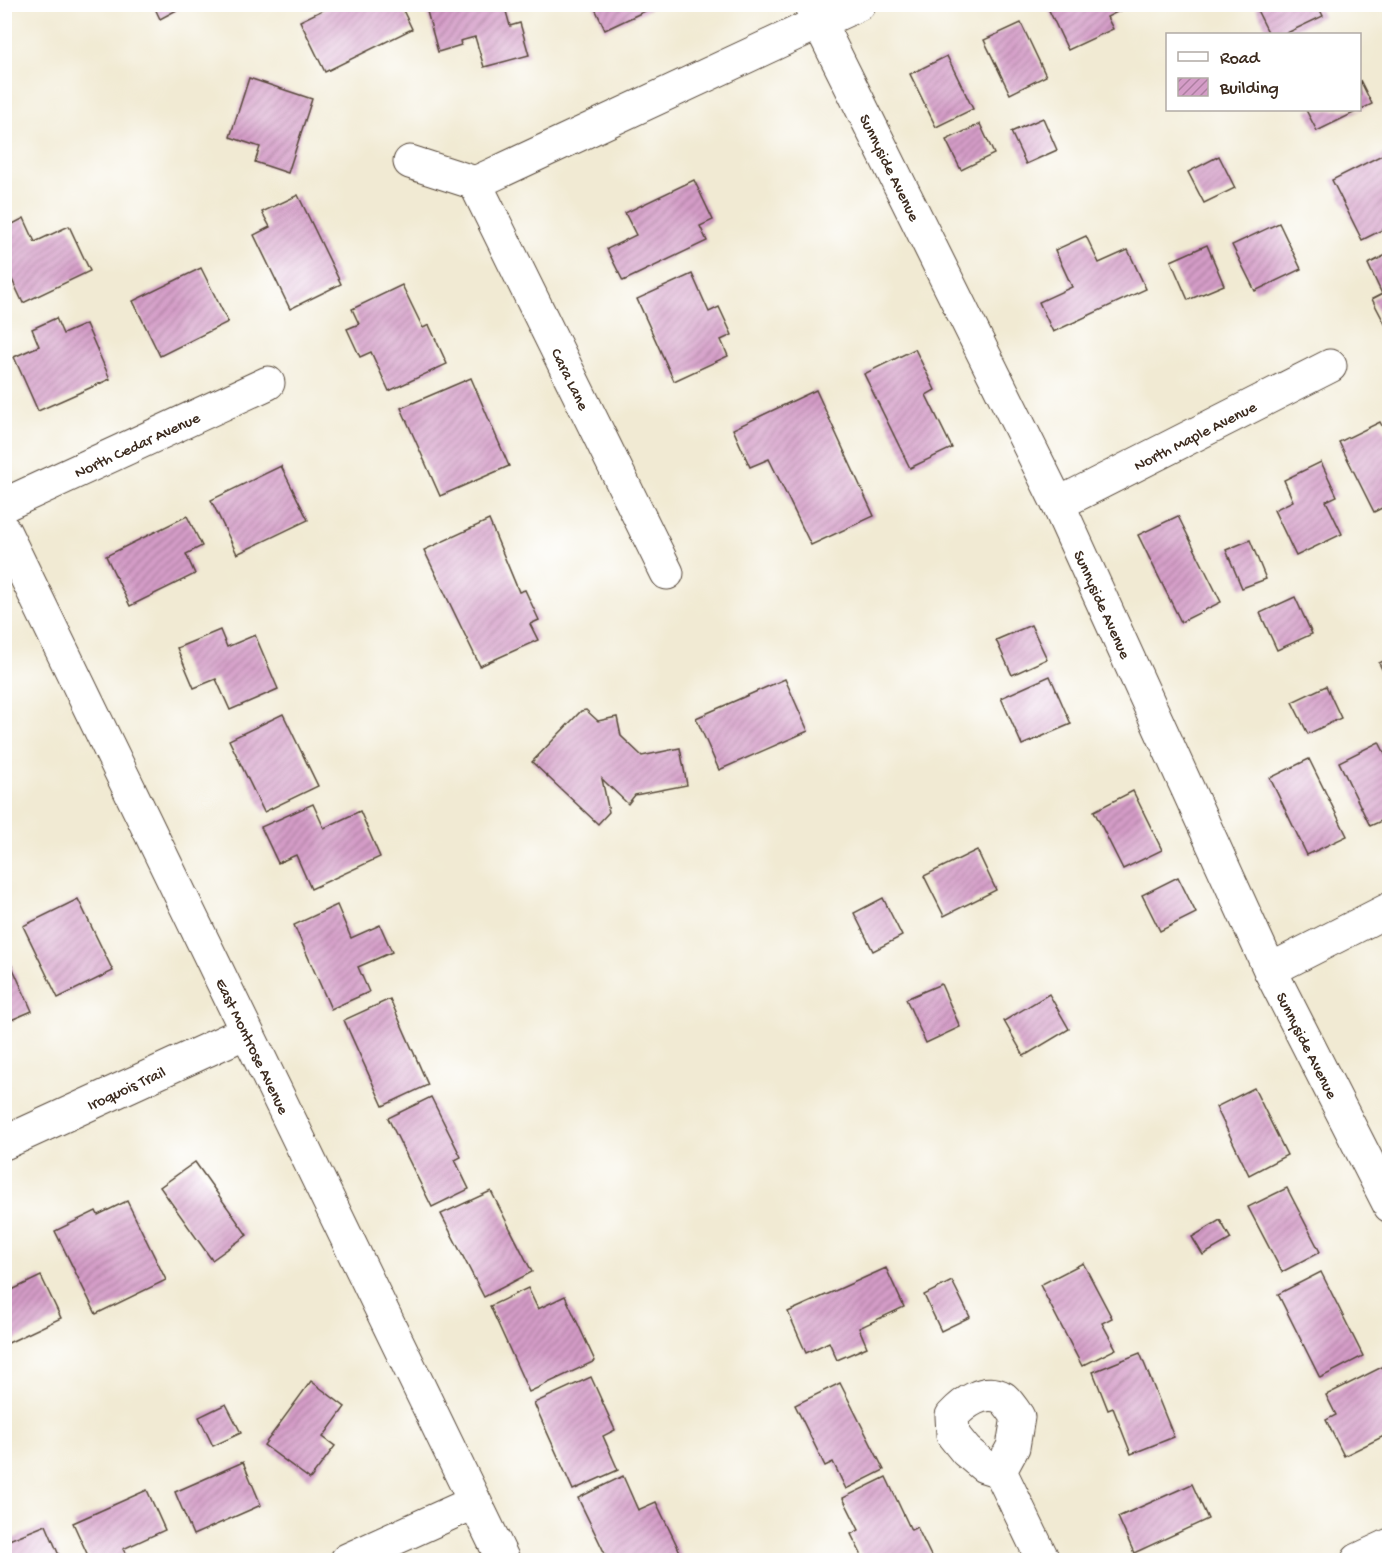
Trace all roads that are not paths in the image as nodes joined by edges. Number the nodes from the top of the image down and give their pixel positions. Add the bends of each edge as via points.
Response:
1 (859, 4) edge
2 (814, 13) edge
3 (410, 162) dead end
4 (475, 183) junction
5 (1330, 366) dead end
6 (268, 383) dead end
7 (1058, 504) junction
8 (4, 505) edge
9 (4, 531) edge
10 (667, 573) dead end
11 (1389, 909) edge
12 (1270, 970) junction
13 (246, 1032) junction
14 (4, 1143) edge
15 (1389, 1206) edge
16 (1000, 1471) dead end
17 (473, 1503) junction
18 (1389, 1545) edge
19 (347, 1560) edge
20 (503, 1560) edge
21 (1043, 1560) edge
22 (1358, 1560) edge

1 - 2 street
2 - 4 street
2 - 7 street, Sunnyside Avenue
3 - 4 street
4 - 10 street, Cara Lane
5 - 7 street, North Maple Avenue
6 - 8 street, North Cedar Avenue
7 - 12 street, Sunnyside Avenue
9 - 13 street, East Montrose Avenue
11 - 12 street
12 - 15 street, Sunnyside Avenue
13 - 14 street, Iroquois Trail
13 - 17 street, East Montrose Avenue
16 - 21 street
17 - 19 street
17 - 20 street, East Montrose Avenue
18 - 22 street

